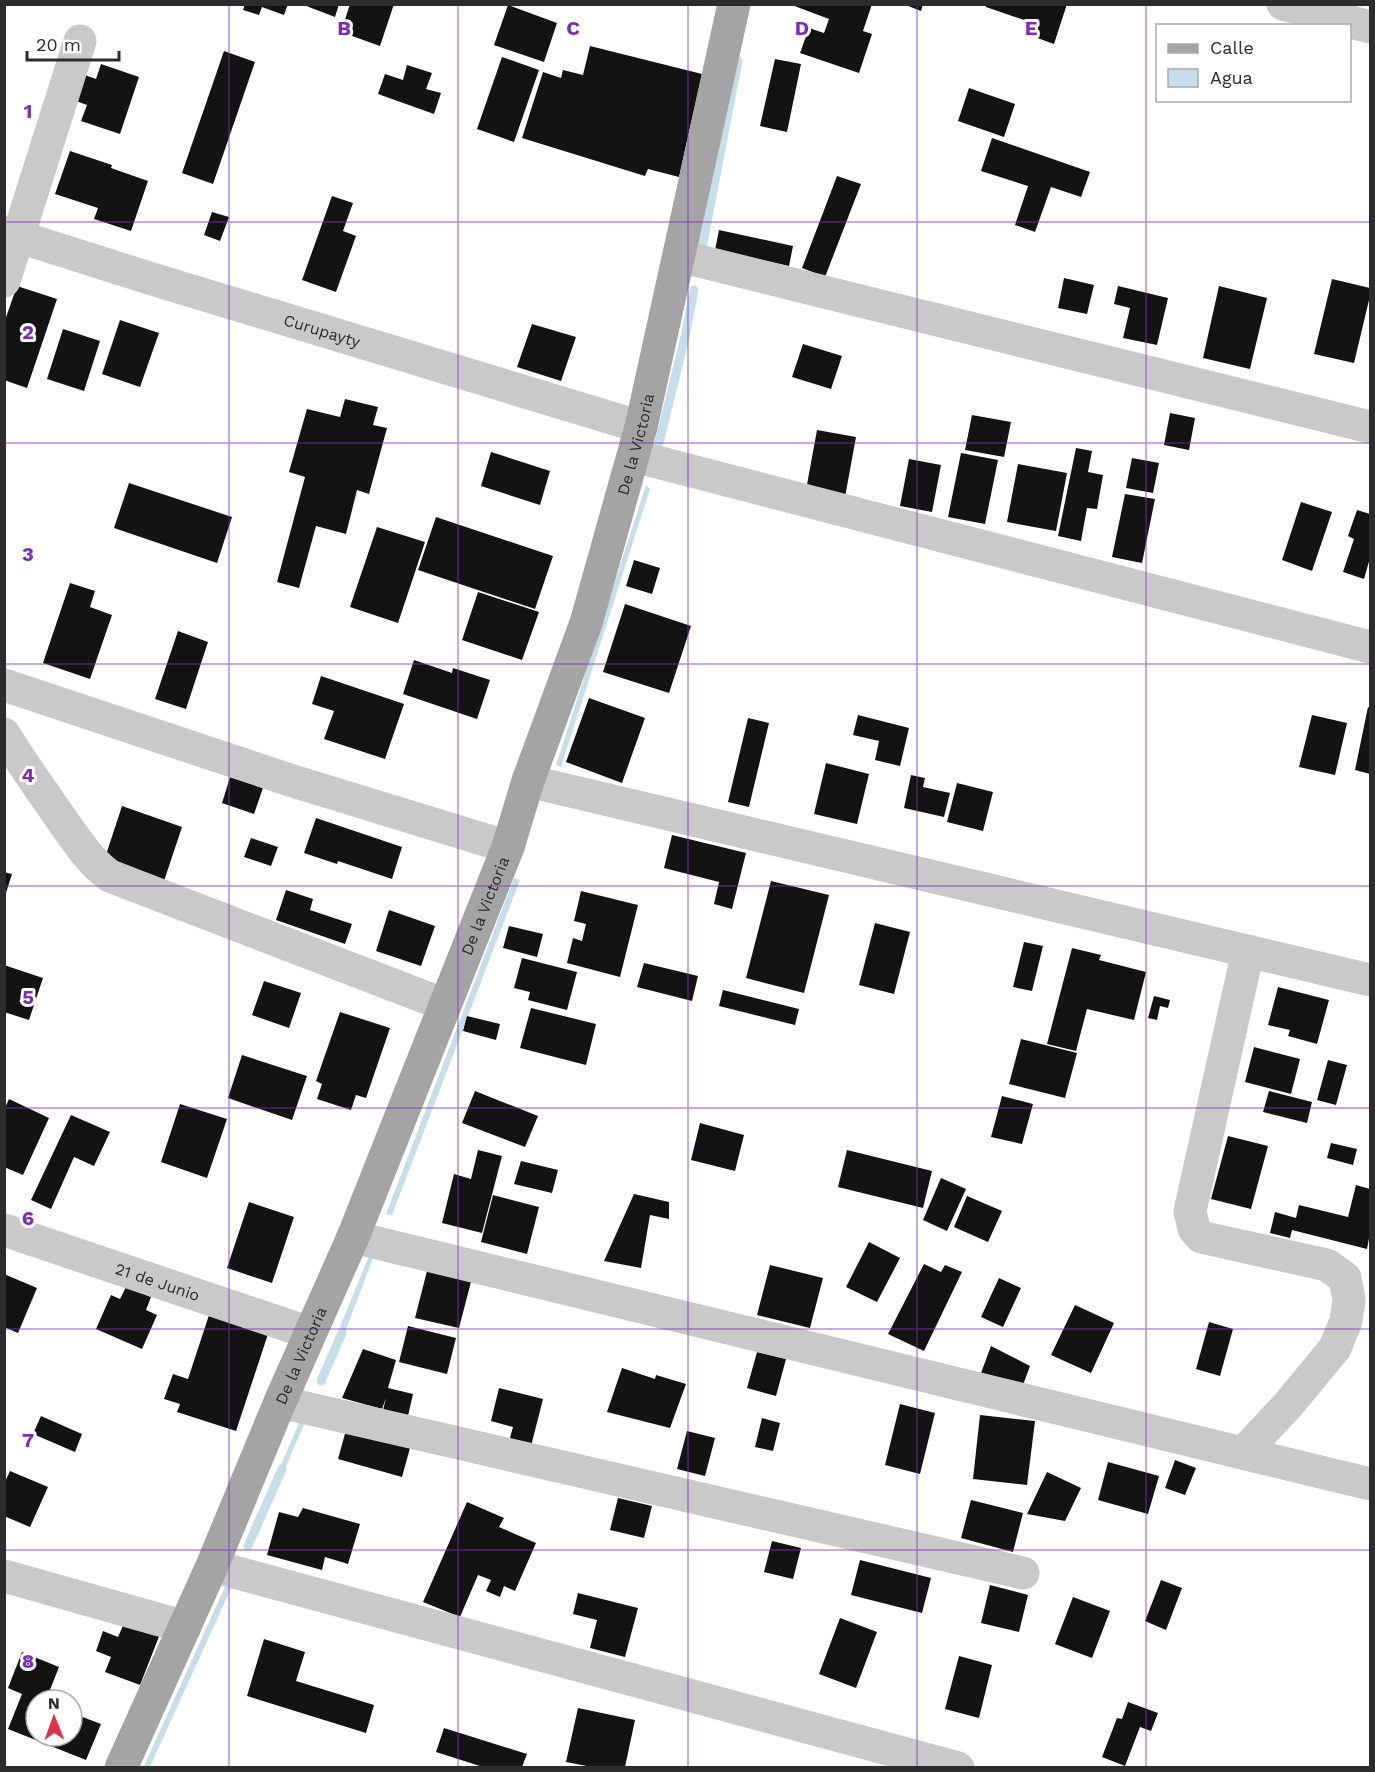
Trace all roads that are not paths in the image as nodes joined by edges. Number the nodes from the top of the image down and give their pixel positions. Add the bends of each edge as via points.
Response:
1 (1283, 4) edge
2 (729, 6) edge
3 (1371, 27) edge
4 (80, 41) dead end
5 (12, 235) edge
6 (679, 255) junction
7 (4, 280) edge
8 (1371, 427) edge
9 (638, 441) junction
10 (1371, 647) edge
11 (4, 685) edge
12 (4, 734) edge
13 (528, 781) junction
14 (508, 847) junction
15 (1248, 951) junction
16 (1371, 980) edge
17 (446, 1005) junction
18 (4, 1230) edge
19 (353, 1238) junction
20 (310, 1333) junction
21 (280, 1402) junction
22 (1243, 1453) junction
23 (1371, 1484) edge
24 (212, 1566) junction
25 (1023, 1573) dead end
26 (4, 1576) edge
27 (184, 1627) junction
28 (121, 1767) edge
29 (958, 1767) edge

1 - 3 street
2 - 6 main road, De la Victoria
4 - 5 street
5 - 7 street
5 - 9 street, Curupayty
6 - 8 street
6 - 9 main road, De la Victoria
9 - 10 street, Curupayty
9 - 13 main road, De la Victoria via 586,623
11 - 14 street
12 - 17 street via 82,849 110,876
13 - 14 main road, De la Victoria
13 - 15 street
14 - 17 main road, De la Victoria
15 - 16 street
15 - 22 street via 1190,1211 1194,1229 1202,1237 1327,1265 1345,1278 1350,1300 1335,1348
17 - 19 main road, De la Victoria
18 - 20 street, 21 de Junio
19 - 20 main road, De la Victoria
19 - 22 street
20 - 21 main road, De la Victoria
21 - 24 main road, De la Victoria
21 - 25 street
22 - 23 street
24 - 27 main road, De la Victoria
24 - 29 street
26 - 27 street
27 - 28 main road, De la Victoria

